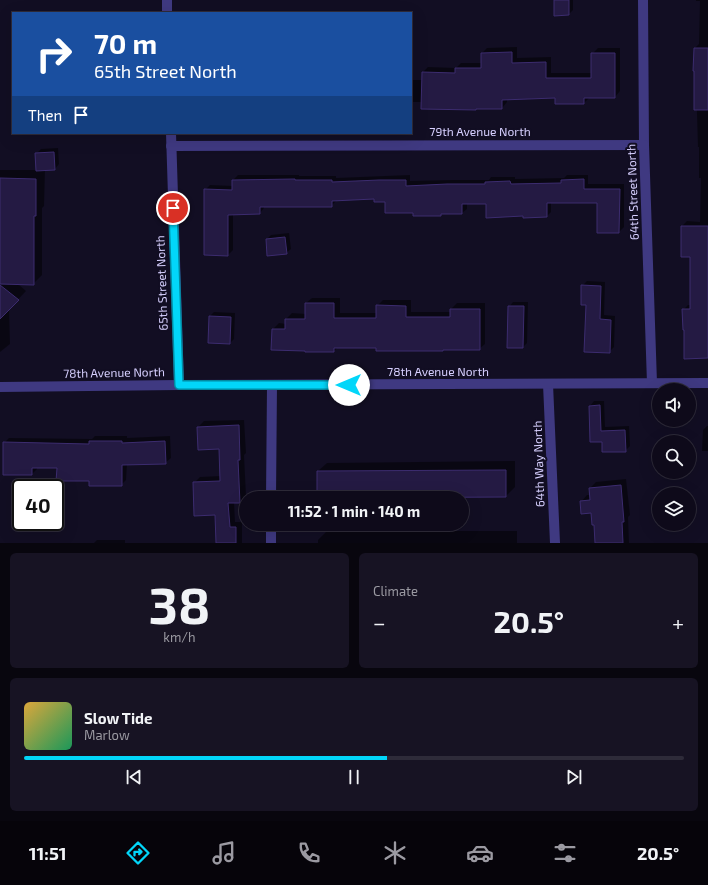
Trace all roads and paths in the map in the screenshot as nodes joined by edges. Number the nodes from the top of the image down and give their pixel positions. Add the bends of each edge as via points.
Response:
1 (166, 0) edge
2 (643, 0) edge
3 (167, 12) edge
4 (171, 134) edge
5 (644, 145) junction
6 (171, 146) junction
7 (652, 383) joint
8 (548, 384) junction
9 (696, 384) edge
10 (708, 384) edge
11 (179, 385) junction
12 (272, 385) junction
13 (0, 387) edge
14 (271, 491) edge
15 (271, 531) edge
16 (271, 543) edge
17 (555, 543) edge

1 - 3 street
2 - 5 street, 64th Street North
4 - 6 street, 65th Street North
5 - 6 street, 79th Avenue North
5 - 7 street, 64th Street North
6 - 11 street, 65th Street North
7 - 8 street, 78th Avenue North
8 - 12 street, 78th Avenue North
8 - 17 street, 64th Way North
9 - 10 street, 78th Avenue North
11 - 12 street, 78th Avenue North
11 - 13 street, 78th Avenue North
12 - 14 street
15 - 16 street

